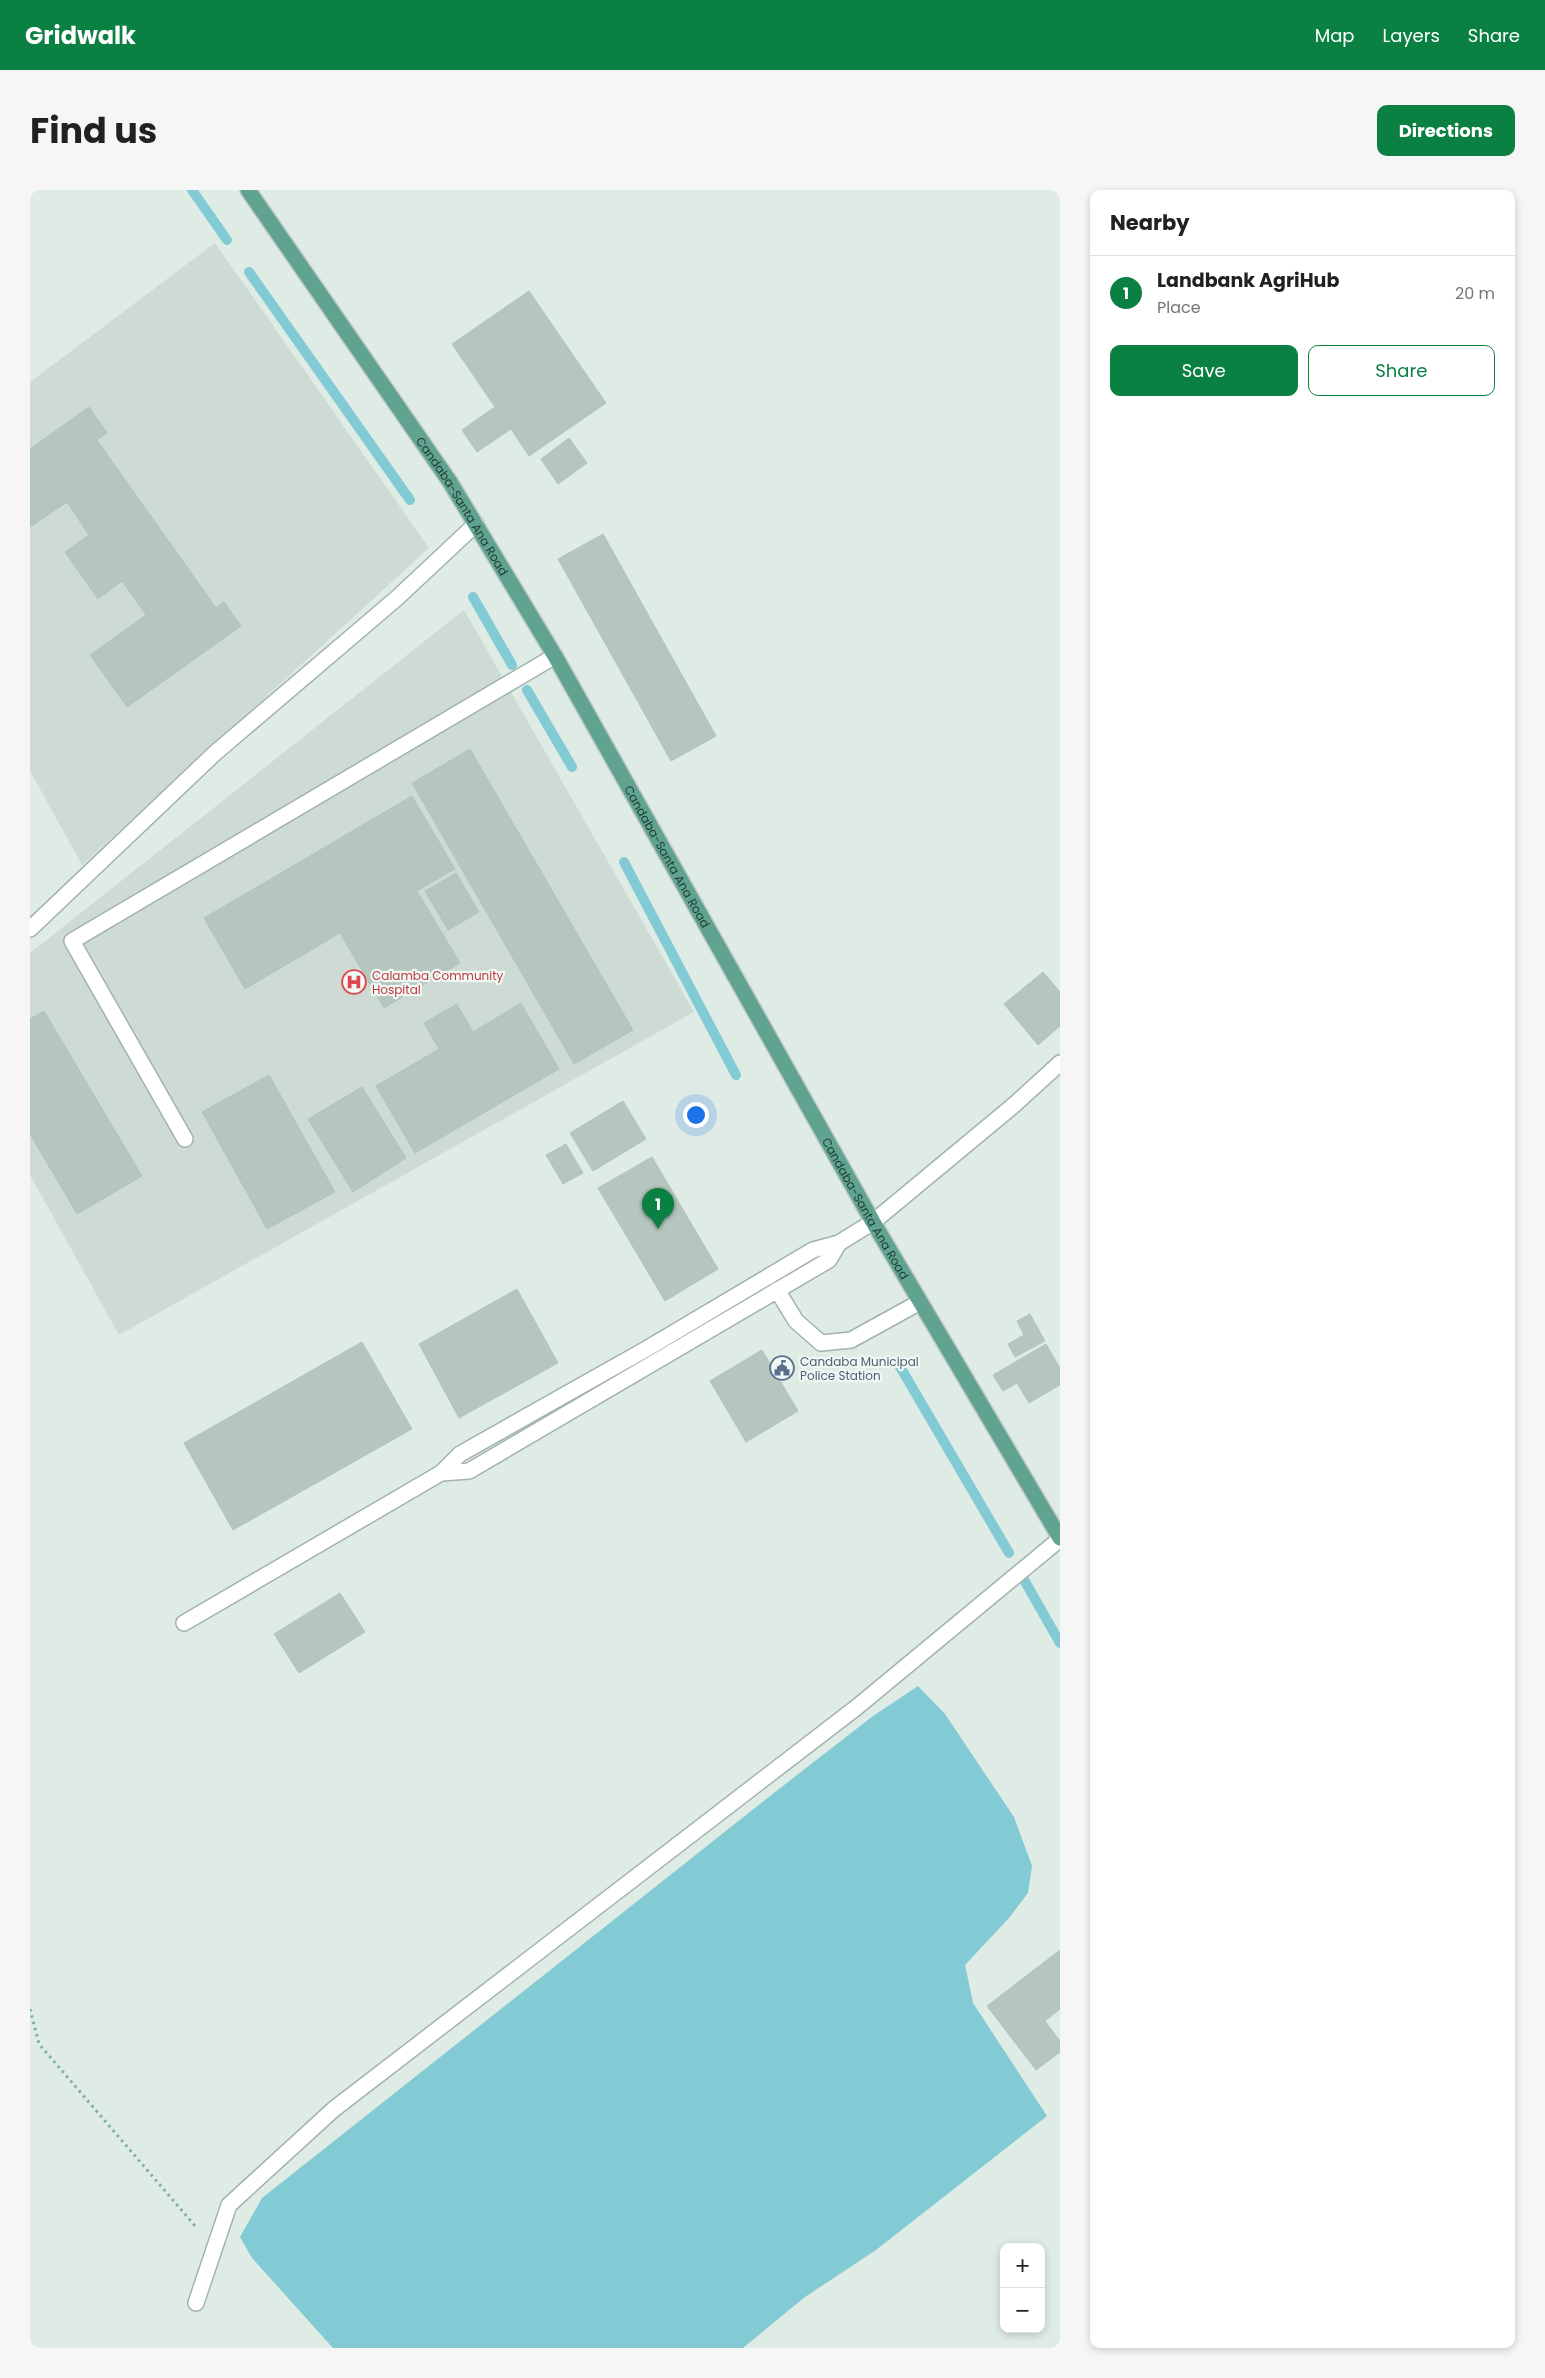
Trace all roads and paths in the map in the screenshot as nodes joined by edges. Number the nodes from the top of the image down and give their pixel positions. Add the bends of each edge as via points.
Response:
1 (248, 190) edge
2 (476, 524) junction
3 (555, 656) junction
4 (30, 929) edge
5 (1060, 1063) edge
6 (185, 1139) dead end
7 (873, 1222) junction
8 (839, 1243) junction
9 (777, 1290) junction
10 (920, 1302) junction
11 (441, 1473) junction
12 (1060, 1539) edge
13 (184, 1623) dead end
14 (30, 2009) edge
15 (214, 2249) junction
16 (196, 2302) dead end

1 - 2 main road, Candaba-Santa Ana Road via 446,475
2 - 3 main road, Candaba-Santa Ana Road
2 - 4 street via 397,598 214,754
3 - 6 street via 72,941
3 - 7 main road, Candaba-Santa Ana Road
5 - 7 street
7 - 8 street
7 - 10 main road, Candaba-Santa Ana Road
8 - 9 street via 829,1260
8 - 11 street via 812,1250 648,1348 460,1454
9 - 10 street via 796,1321 821,1343 851,1340
9 - 11 street via 469,1471
10 - 12 main road, Candaba-Santa Ana Road
11 - 13 street
12 - 15 street via 857,1707 334,2109 228,2205
14 - 15 path via 39,2044
15 - 16 street

